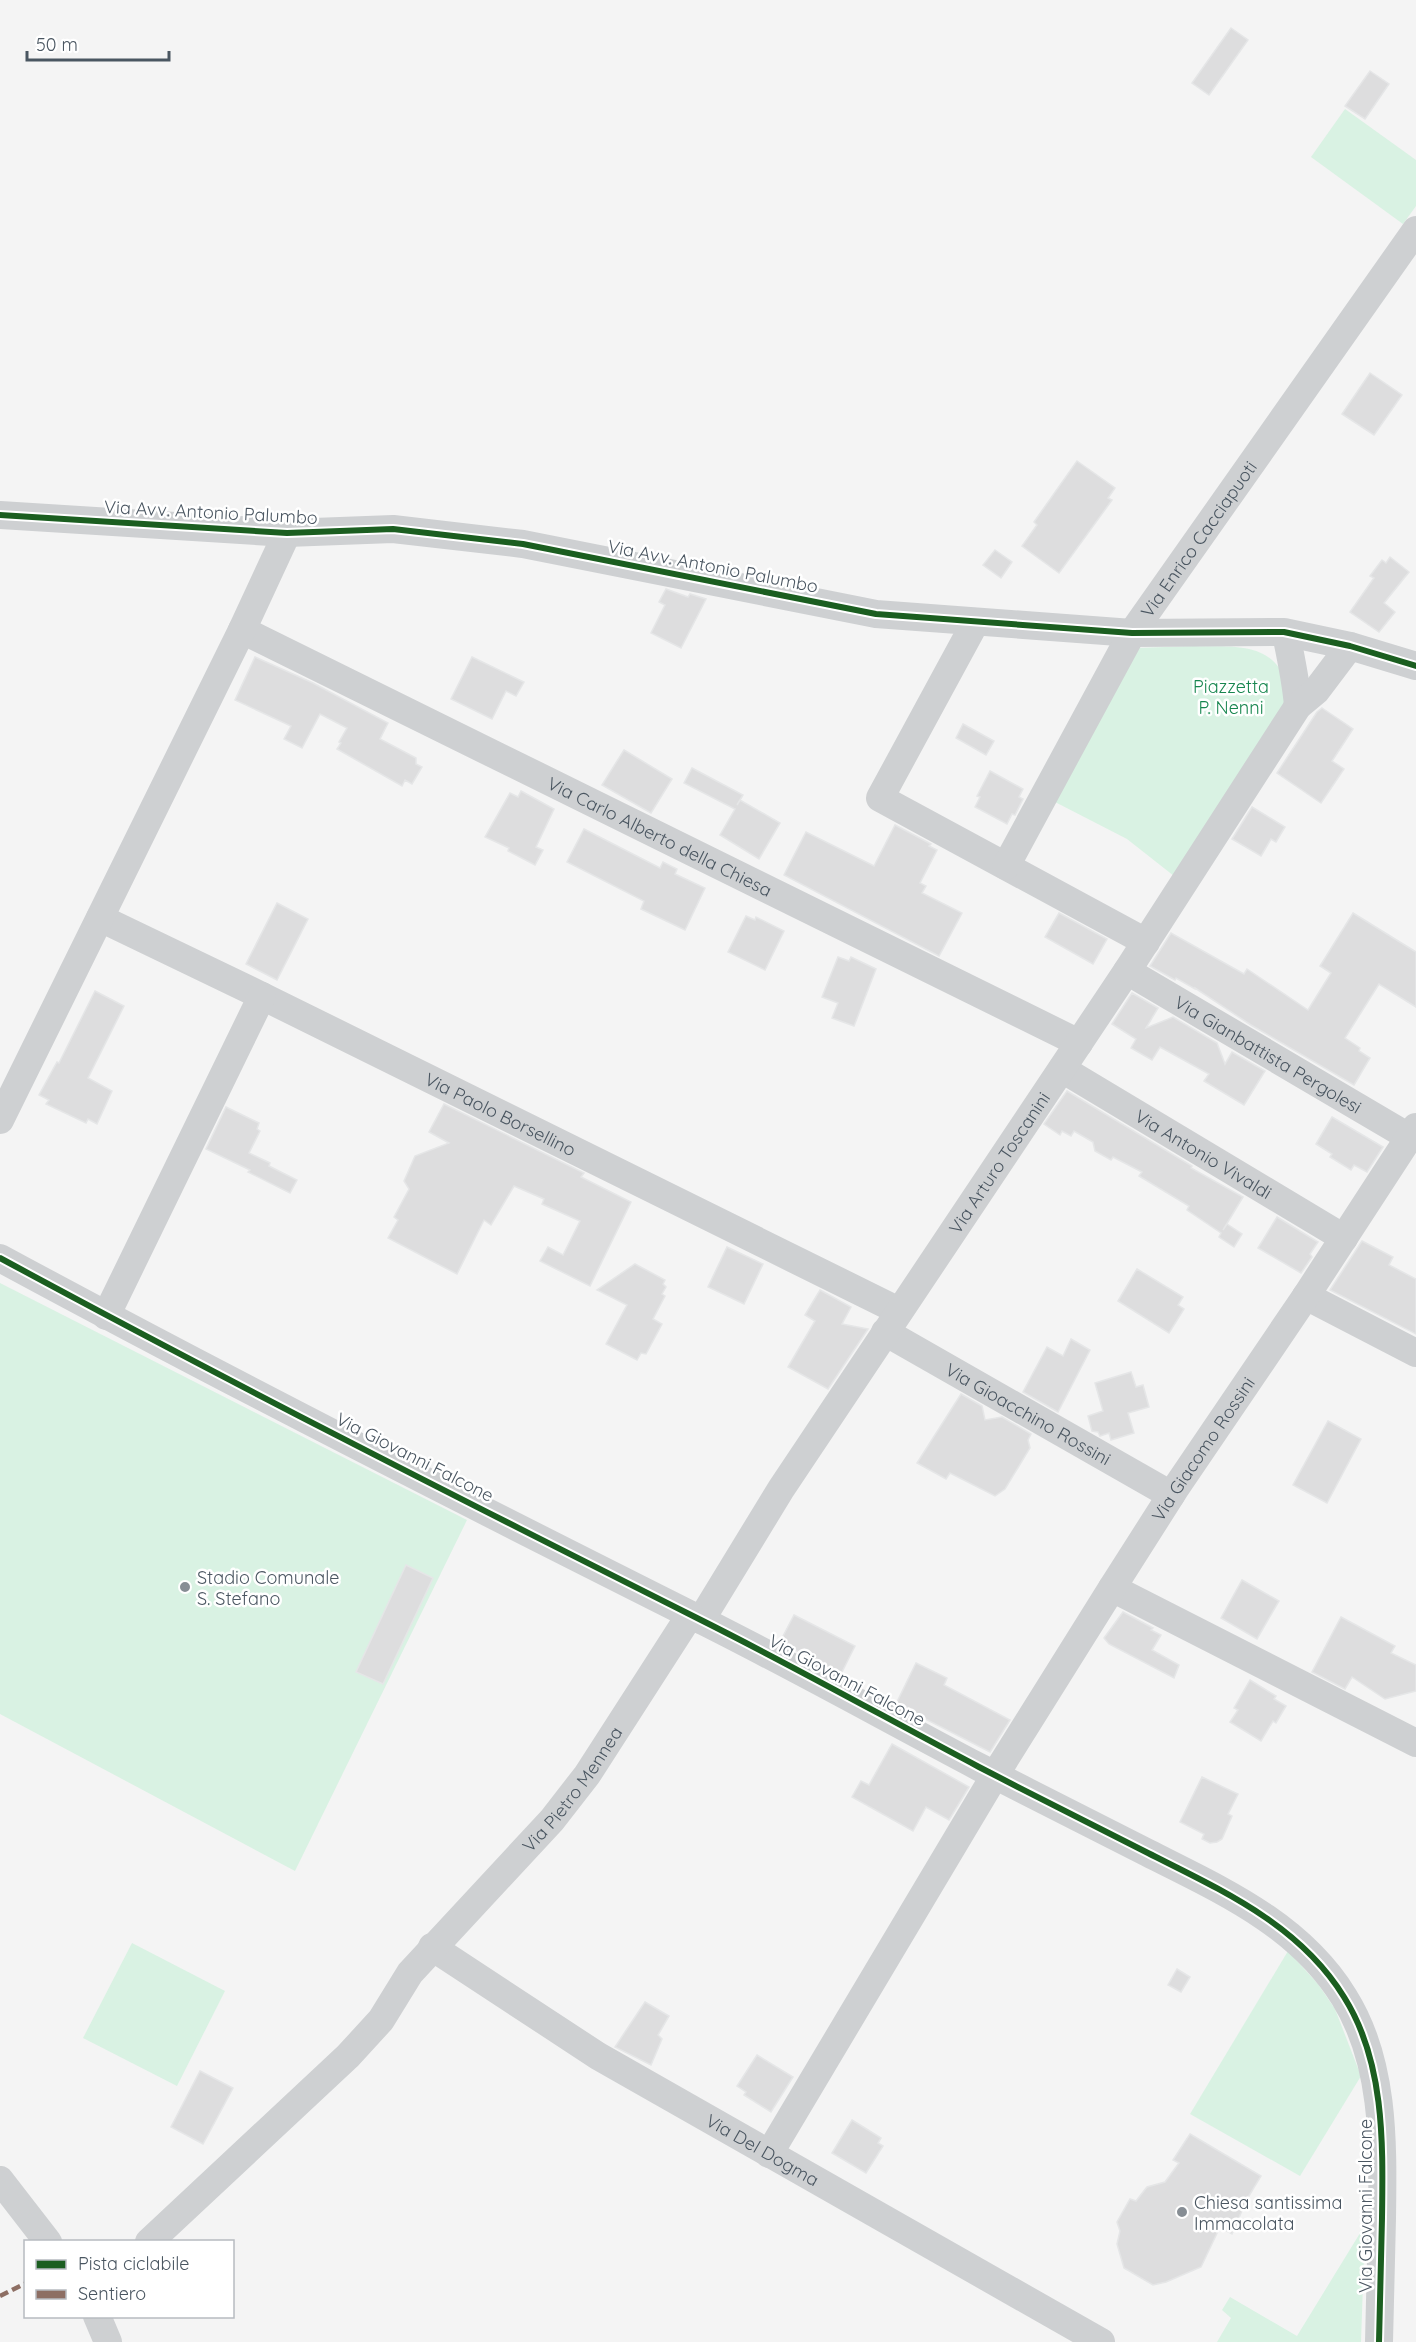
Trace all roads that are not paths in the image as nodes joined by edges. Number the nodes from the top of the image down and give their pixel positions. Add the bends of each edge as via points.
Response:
1 (1416, 230) edge
2 (0, 515) edge
3 (287, 533) junction
4 (975, 623) junction
5 (242, 630) junction
6 (1132, 633) junction
7 (1286, 634) junction
8 (1350, 646) junction
9 (1416, 666) edge
10 (1298, 706) junction
11 (1006, 866) junction
12 (100, 918) junction
13 (1146, 942) junction
14 (1127, 971) junction
15 (262, 996) junction
16 (1079, 1043) junction
17 (1062, 1069) junction
18 (0, 1120) edge
19 (1409, 1148) edge
20 (1344, 1238) junction
21 (0, 1258) edge
22 (1306, 1296) junction
23 (106, 1316) junction
24 (892, 1322) junction
25 (1416, 1353) edge
26 (1171, 1496) junction
27 (1112, 1588) junction
28 (696, 1617) junction
29 (1416, 1743) edge
30 (995, 1776) junction
31 (432, 1947) junction
32 (769, 2154) junction
33 (0, 2180) edge
34 (47, 2240) edge
35 (150, 2240) edge
36 (98, 2318) edge
37 (108, 2342) edge
38 (1101, 2342) edge
39 (1379, 2342) edge

1 - 6 street, Via Enrico Cacciapuoti
2 - 3 street, Via Avv. Antonio Palumbo
3 - 4 street, Via Avv. Antonio Palumbo via 393,529 523,544 876,614
3 - 5 street
4 - 6 street, Via Avv. Antonio Palumbo
4 - 11 street via 880,798
5 - 12 street
5 - 16 street, Via Carlo Alberto della Chiesa
6 - 7 street, Via Avv. Antonio Palumbo
6 - 11 street, Via Enrico Cacciapuoti
7 - 8 street, Via Avv. Antonio Palumbo
7 - 10 street
8 - 9 street, Via Avv. Antonio Palumbo
8 - 10 street, Via Arturo Toscanini via 1316,691
10 - 13 street, Via Arturo Toscanini
11 - 13 street
12 - 15 street, Via Paolo Borsellino
12 - 18 street
13 - 14 street, Via Arturo Toscanini
14 - 16 street, Via Arturo Toscanini
14 - 19 street, Via Gianbattista Pergolesi
15 - 23 street
15 - 24 street, Via Paolo Borsellino
16 - 17 street, Via Arturo Toscanini
17 - 20 street, Via Antonio Vivaldi
17 - 24 street, Via Arturo Toscanini
19 - 20 street, Via Giacomo Rossini
20 - 22 street, Via Giacomo Rossini
21 - 23 street, Via Giovanni Falcone
22 - 25 street
22 - 26 street, Via Giacomo Rossini
23 - 28 street, Via Giovanni Falcone
24 - 26 street, Via Gioacchino Rossini
24 - 28 street, Via Arturo Toscanini
26 - 27 street, Via Giacomo Rossini
27 - 29 street
27 - 30 street, Via Giacomo Rossini
28 - 30 street, Via Giovanni Falcone
28 - 31 street, Via Pietro Mennea via 559,1811
30 - 32 street, Via Giacomo Rossini
30 - 39 street, Via Giovanni Falcone via 1230,1895 1276,1923 1323,1967 1344,1997 1362,2030 1379,2108 1383,2153
31 - 32 street, Via Del Dogma via 598,2056
31 - 35 street, Via Pietro Mennea via 410,1973 381,2020 348,2056
32 - 38 street, Via Del Dogma
33 - 34 street
36 - 37 street

